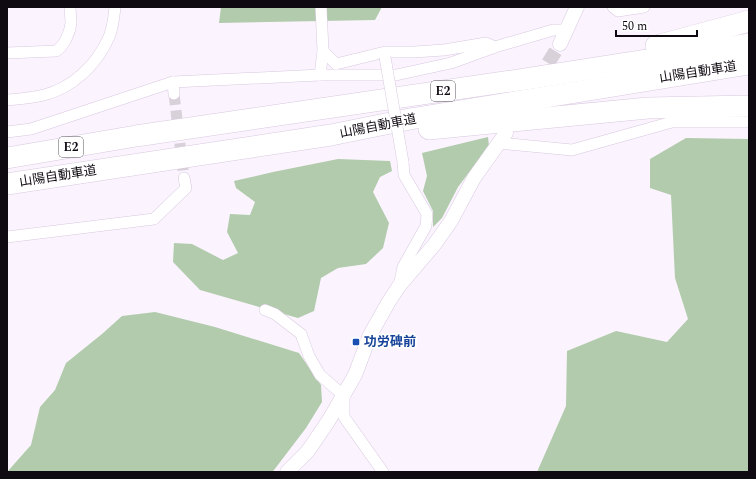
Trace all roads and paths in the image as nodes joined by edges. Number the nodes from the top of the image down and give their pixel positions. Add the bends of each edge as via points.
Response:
1 (70, 7) edge
2 (115, 7) edge
3 (321, 7) edge
4 (577, 7) edge
5 (613, 7) edge
6 (644, 7) edge
7 (749, 21) edge
8 (566, 30) junction
9 (560, 44) tunnel mouth
10 (749, 44) edge
11 (495, 47) junction
12 (323, 51) junction
13 (7, 54) edge
14 (385, 55) junction
15 (749, 64) edge
16 (320, 75) junction
17 (173, 82) junction
18 (174, 94) tunnel mouth
19 (7, 100) edge
20 (749, 106) edge
21 (749, 122) edge
22 (7, 132) edge
23 (331, 135) junction
24 (136, 136) junction
25 (502, 138) joint
26 (7, 158) edge
27 (184, 178) tunnel mouth
28 (7, 184) edge
29 (7, 237) edge
30 (398, 286) junction
31 (265, 310) dead end
32 (344, 396) junction
33 (287, 472) edge
34 (383, 472) edge

1 - 13 street via 71,24 63,44 56,52
2 - 19 street via 109,37 94,62 83,74 45,95
3 - 12 street
4 - 8 street
5 - 6 street via 618,11
7 - 24 highway via 666,44 482,78
8 - 9 street
8 - 11 street via 553,30
10 - 24 highway, 山陽自動車道 / E2 via 524,80
11 - 14 street via 486,43
11 - 16 street via 451,64 396,75
12 - 14 street via 336,64
12 - 16 street
14 - 30 street, bridge via 404,174 427,214 426,226 403,267
15 - 23 highway, 山陽自動車道 / E2 via 410,119
16 - 17 street
17 - 18 street
17 - 22 street via 31,129
20 - 23 highway via 648,108 382,134
21 - 25 street via 672,122 572,150
23 - 28 highway, 山陽自動車道 / E2
24 - 26 highway, 山陽自動車道 / E2
25 - 30 street via 474,178 451,221
27 - 29 street via 186,188 154,219
30 - 32 street via 370,335
31 - 32 street via 275,314 301,334 320,375
32 - 33 street via 308,450
32 - 34 street via 344,417

